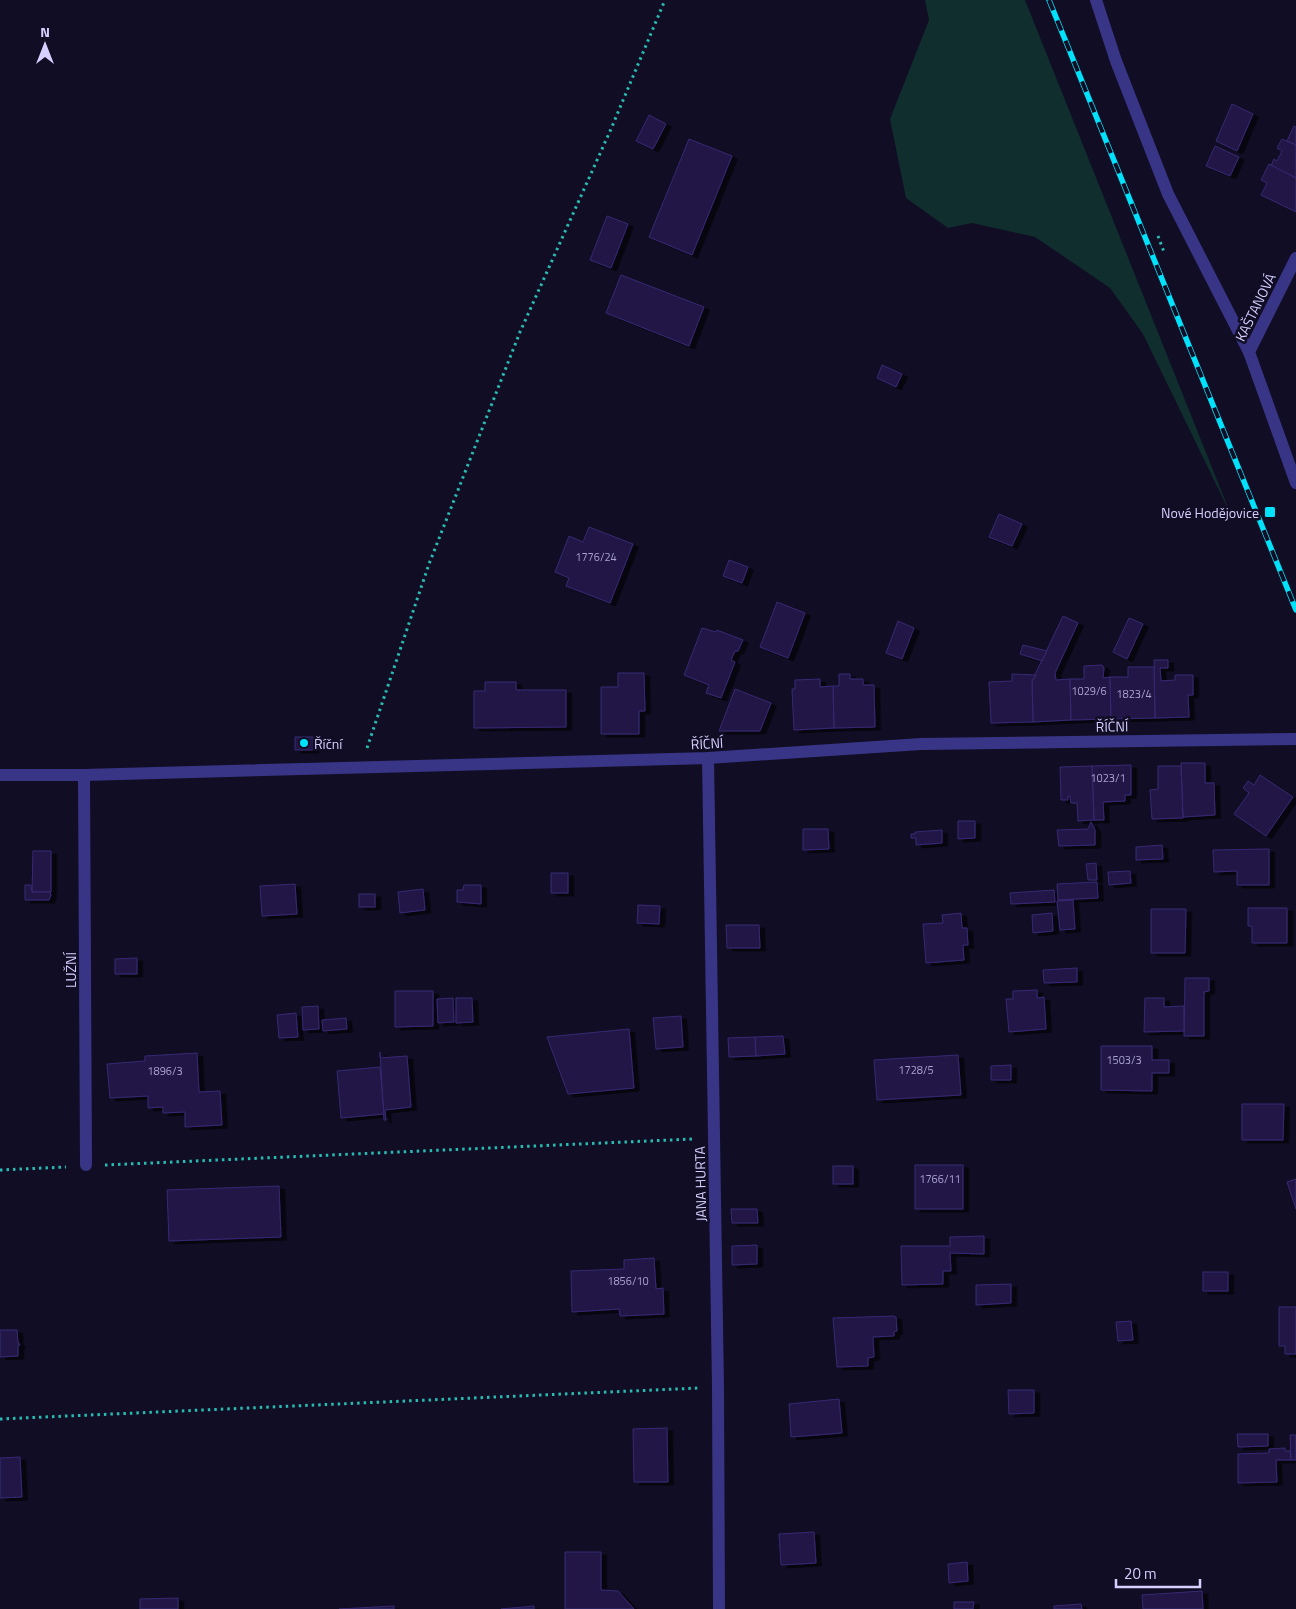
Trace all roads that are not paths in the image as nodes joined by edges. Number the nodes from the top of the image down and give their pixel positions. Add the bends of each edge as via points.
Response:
1 (1096, 0) edge
2 (1296, 258) edge
3 (1249, 352) junction
4 (1296, 483) edge
5 (1296, 739) edge
6 (708, 758) junction
7 (84, 775) junction
8 (0, 776) edge
9 (86, 1165) road end
10 (718, 1609) edge

1 - 3 street via 1168,194
2 - 3 street, KAŠTANOVÁ
3 - 4 street, KAŠTANOVÁ
5 - 6 street, ŘÍČNÍ via 921,744
6 - 7 street, ŘÍČNÍ
6 - 10 street, JANA HURTA via 718,1387
7 - 8 street, ŘÍČNÍ
7 - 9 street, LUŽNÍ

